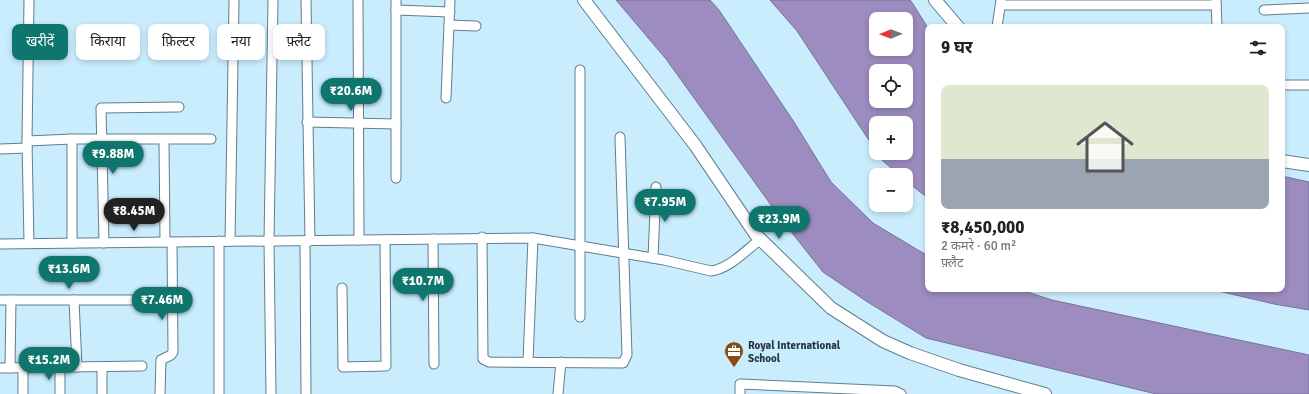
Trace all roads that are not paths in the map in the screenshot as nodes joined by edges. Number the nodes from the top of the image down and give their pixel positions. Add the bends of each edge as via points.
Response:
1 (29, 0) edge
2 (273, 0) edge
3 (306, 0) edge
4 (358, 0) edge
5 (396, 0) edge
6 (450, 0) edge
7 (584, 0) edge
8 (935, 0) edge
9 (234, 1) dead end
10 (1001, 2) edge
11 (1216, 3) edge
12 (1309, 8) edge
13 (396, 10) junction
14 (1264, 10) dead end
15 (450, 12) junction
16 (955, 24) edge
17 (997, 24) edge
18 (1217, 24) edge
19 (449, 25) junction
20 (476, 26) dead end
21 (580, 70) dead end
22 (1285, 85) dead end
23 (1309, 85) edge
24 (446, 98) dead end
25 (179, 107) dead end
26 (307, 122) junction
27 (358, 123) junction
28 (396, 124) junction
29 (620, 137) dead end
30 (72, 139) junction
31 (211, 139) dead end
32 (101, 140) junction
33 (164, 141) junction
34 (27, 145) junction
35 (0, 149) edge
36 (1285, 161) edge
37 (1309, 165) edge
38 (396, 178) dead end
39 (656, 187) dead end
40 (482, 237) junction
41 (533, 238) junction
42 (432, 239) junction
43 (761, 239) junction
44 (359, 240) junction
45 (385, 240) junction
46 (219, 241) junction
47 (230, 241) junction
48 (269, 241) junction
49 (307, 241) junction
50 (168, 242) junction
51 (72, 243) junction
52 (104, 243) junction
53 (0, 244) edge
54 (29, 244) junction
55 (581, 246) junction
56 (624, 253) junction
57 (654, 258) junction
58 (342, 288) dead end
59 (0, 300) edge
60 (11, 300) junction
61 (74, 300) junction
62 (138, 300) dead end
63 (580, 317) dead end
64 (528, 362) junction
65 (562, 362) junction
66 (434, 364) dead end
67 (142, 366) dead end
68 (60, 367) junction
69 (77, 367) junction
70 (102, 367) junction
71 (0, 368) edge
72 (10, 368) junction
73 (23, 368) junction
74 (821, 391) edge
75 (23, 394) edge
76 (60, 394) edge
77 (102, 394) edge
78 (160, 394) edge
79 (218, 394) edge
80 (271, 394) edge
81 (306, 394) edge
82 (558, 394) edge
83 (740, 394) edge
84 (901, 394) edge
85 (1045, 394) edge

1 - 34 street
2 - 48 street
3 - 26 street
4 - 27 street
5 - 13 street
6 - 15 street
7 - 43 street via 695,145
8 - 16 street
9 - 47 street
10 - 11 street
10 - 17 street
11 - 18 street
12 - 14 street
13 - 15 street
13 - 28 street
15 - 19 street
19 - 20 street
19 - 24 street
21 - 55 street
22 - 23 street
25 - 32 street via 101,108
26 - 27 street
26 - 49 street
27 - 28 street
27 - 44 street
28 - 38 street
29 - 56 street
30 - 32 street
30 - 34 street
30 - 51 street
31 - 33 street
32 - 33 street
32 - 52 street
33 - 50 street
34 - 35 street
34 - 54 street
36 - 37 street
39 - 57 street
40 - 41 street
40 - 42 street
40 - 64 street via 483,359 489,362
41 - 55 street
41 - 64 street
42 - 45 street
42 - 66 street
43 - 57 street via 718,271
43 - 85 street via 831,308 883,340 910,353 958,370
44 - 45 street
44 - 49 street
45 - 58 street via 386,366 343,367
46 - 47 street
46 - 50 street
46 - 79 street
47 - 48 street
48 - 49 street
48 - 80 street
49 - 81 street
50 - 52 street
50 - 78 street via 173,352 161,360
51 - 52 street
51 - 54 street
53 - 54 street
55 - 56 street
55 - 63 street
56 - 57 street
56 - 65 street via 626,360 618,364
59 - 60 street
60 - 61 street
60 - 72 street
61 - 62 street
61 - 69 street
64 - 65 street
65 - 82 street
67 - 70 street
68 - 69 street
68 - 73 street
68 - 76 street
69 - 70 street
70 - 77 street
71 - 72 street
72 - 73 street
73 - 75 street
74 - 83 street via 740,384
74 - 84 street via 895,391

